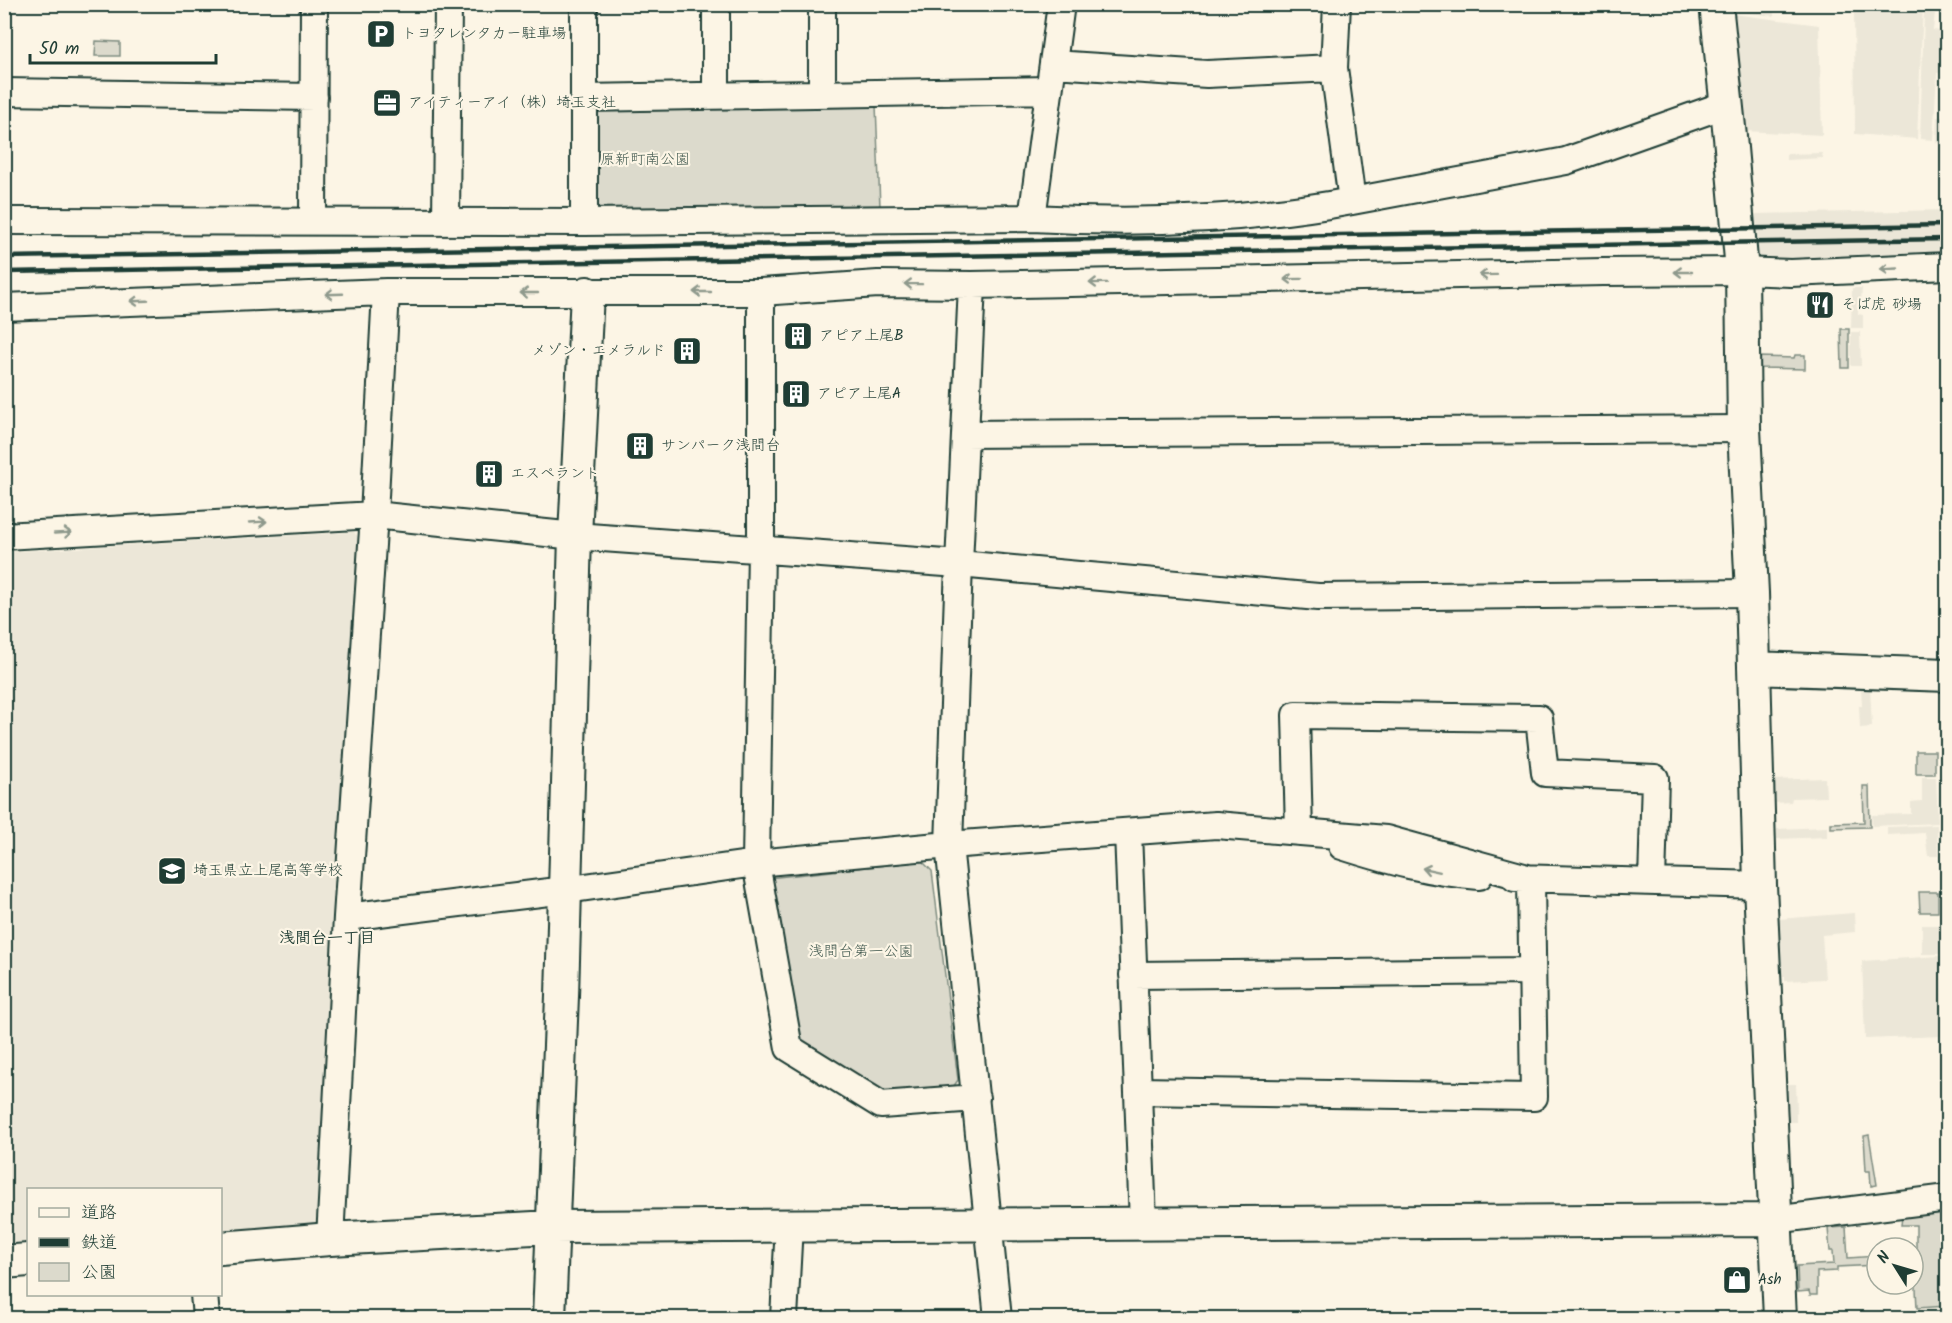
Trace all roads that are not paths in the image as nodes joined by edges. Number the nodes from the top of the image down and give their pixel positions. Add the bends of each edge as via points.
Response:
1 (314, 4) edge
2 (448, 4) edge
3 (584, 4) edge
4 (716, 4) edge
5 (822, 4) edge
6 (1061, 4) edge
7 (1337, 4) edge
8 (1716, 4) edge
9 (1053, 64) junction
10 (1334, 68) junction
11 (1049, 90) junction
12 (4, 93) edge
13 (822, 94) junction
14 (716, 96) junction
15 (314, 97) junction
16 (584, 98) junction
17 (1727, 105) junction
18 (1352, 201) junction
19 (1032, 218) junction
20 (4, 221) edge
21 (313, 221) junction
22 (446, 221) junction
23 (584, 222) junction
24 (1947, 266) edge
25 (1742, 271) junction
26 (972, 285) junction
27 (386, 292) junction
28 (760, 292) junction
29 (587, 293) junction
30 (4, 306) edge
31 (1744, 429) junction
32 (965, 434) junction
33 (374, 515) junction
34 (4, 536) edge
35 (575, 536) junction
36 (761, 548) junction
37 (959, 564) junction
38 (1752, 593) junction
39 (1754, 668) junction
40 (1947, 675) edge
41 (1128, 832) junction
42 (1299, 832) junction
43 (949, 845) junction
44 (756, 863) junction
45 (1531, 879) junction
46 (1652, 882) junction
47 (1760, 885) junction
48 (565, 890) junction
49 (347, 917) junction
50 (1532, 971) junction
51 (1133, 975) junction
52 (1138, 1090) junction
53 (976, 1098) junction
54 (1947, 1198) edge
55 (1774, 1220) junction
56 (1143, 1223) junction
57 (989, 1224) junction
58 (789, 1225) junction
59 (552, 1227) junction
60 (330, 1239) junction
61 (222, 1248) edge
62 (27, 1260) edge
63 (4, 1262) edge
64 (204, 1296) edge
65 (206, 1318) edge
66 (549, 1318) edge
67 (784, 1318) edge
68 (998, 1318) edge
69 (1780, 1318) edge

1 - 15 street
2 - 22 street
3 - 16 street
4 - 14 street
5 - 13 street
6 - 9 street
7 - 10 street
8 - 17 street
9 - 10 street via 1207,74
9 - 11 street
10 - 18 street
11 - 13 street
11 - 19 street
12 - 15 street
13 - 14 street
14 - 16 street
15 - 21 street
16 - 23 street
17 - 18 street via 1566,161
17 - 25 street
18 - 19 street via 1303,210 1199,218
19 - 23 street
20 - 21 street
21 - 22 street
22 - 23 street
24 -> 25 street via 1791,273
25 -> 26 street
25 - 31 street
26 -> 28 street via 879,284
26 - 32 street
29 -> 27 street
27 -> 30 street
27 - 33 street
28 -> 29 street
28 - 36 street
29 - 35 street
31 - 32 street
31 - 38 street
32 - 37 street
34 -> 33 street
33 - 35 street
33 - 49 street
35 - 36 street
35 - 48 street
36 - 37 street
36 - 44 street
37 - 38 street via 1317,597
37 - 43 street
38 - 39 street
39 - 40 street
39 - 47 street
41 - 42 street via 1216,825
41 - 43 street
41 - 51 street
42 - 45 street via 1391,861 1446,873
42 - 46 street via 1296,715 1539,718 1545,773 1655,777
43 - 44 street
43 - 53 street
44 - 48 street
44 - 53 street via 789,1048 881,1106
45 - 46 street
45 - 50 street
46 - 47 street
47 - 55 street
48 - 49 street
48 - 59 street
49 - 60 street
50 - 51 street
50 - 52 street via 1534,1097
51 - 52 street
52 - 56 street
53 - 57 street
54 - 55 street
55 - 56 street
55 - 69 street
56 - 57 street
57 - 58 street
57 - 68 street
58 - 59 street
58 - 67 street
59 - 60 street
59 - 66 street
60 - 61 street
62 - 63 street
64 - 65 street

